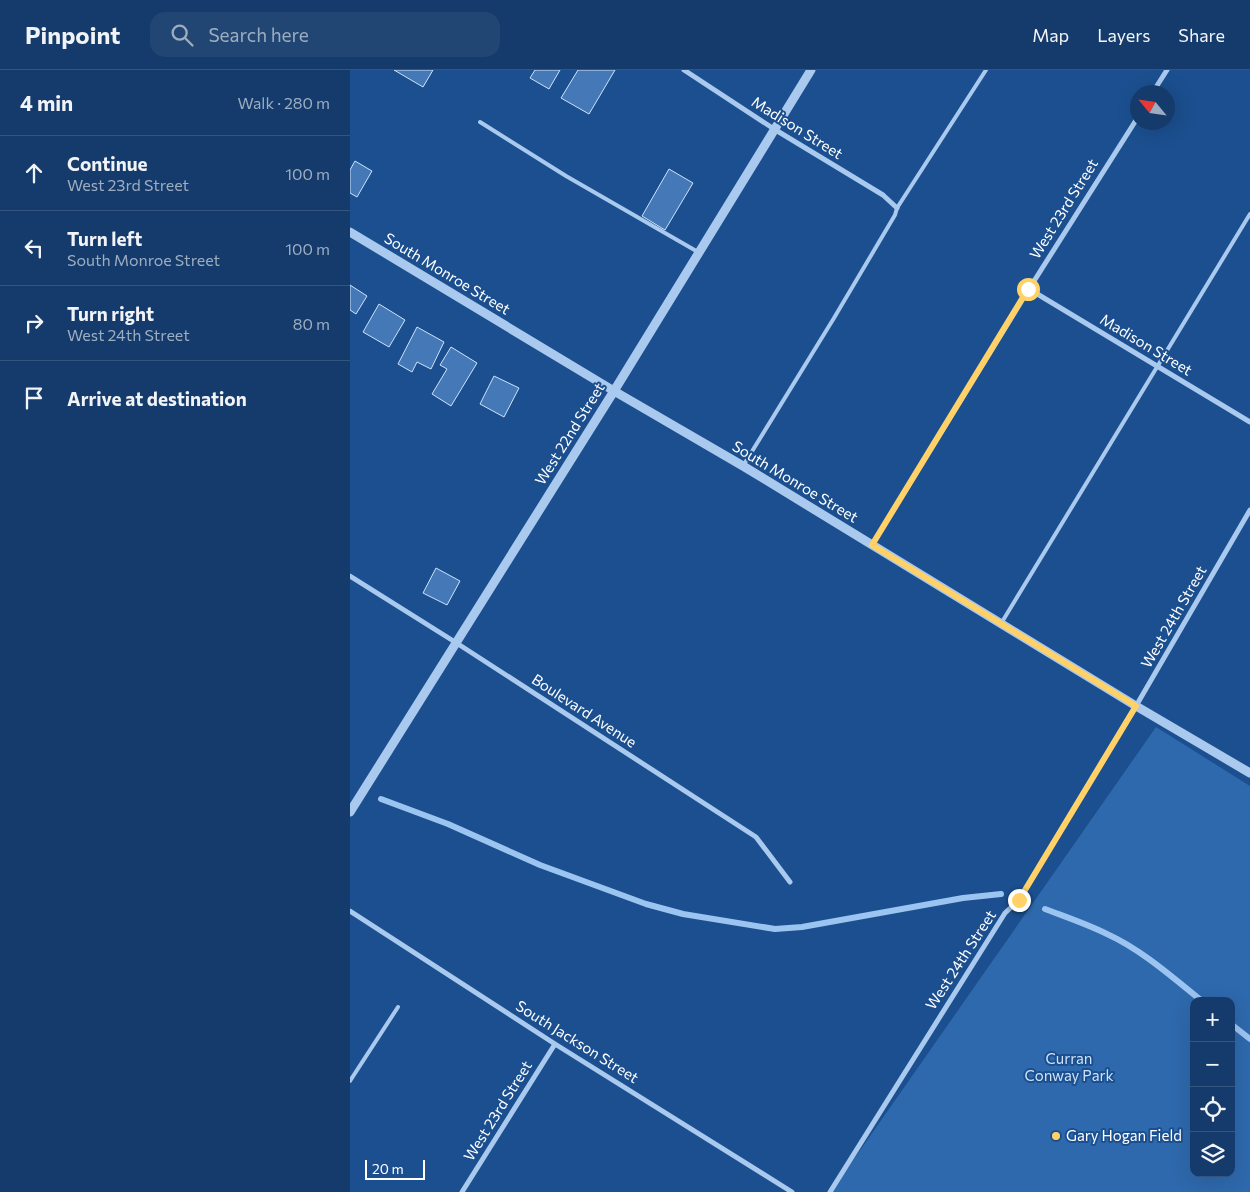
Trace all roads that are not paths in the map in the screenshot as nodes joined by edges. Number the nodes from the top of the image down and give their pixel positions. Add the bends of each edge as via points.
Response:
1 (684, 70) edge
2 (811, 70) edge
3 (986, 70) edge
4 (1167, 70) edge
5 (1157, 85) edge
6 (480, 122) dead end
7 (774, 130) junction
8 (1130, 130) edge
9 (897, 208) junction
10 (1250, 214) edge
11 (350, 232) edge
12 (698, 252) junction
13 (1028, 289) junction
14 (1158, 367) junction
15 (614, 391) junction
16 (1250, 422) edge
17 (743, 466) junction
18 (1250, 510) edge
19 (872, 545) junction
20 (350, 576) edge
21 (1001, 624) junction
22 (455, 642) junction
23 (1136, 706) junction
24 (1250, 773) edge
25 (350, 812) edge
26 (790, 882) dead end
27 (350, 911) edge
28 (398, 1007) dead end
29 (555, 1044) junction
30 (350, 1081) edge
31 (462, 1192) edge
32 (792, 1192) edge
33 (830, 1192) edge

1 - 7 street, Madison Street
2 - 7 street, West 22nd Street
3 - 9 lane
4 - 5 street
6 - 12 lane
7 - 9 street, Madison Street via 883,195
7 - 12 street, West 22nd Street
8 - 13 street, West 23rd Street
9 - 17 lane
10 - 14 lane
11 - 15 street, South Monroe Street
12 - 15 street, West 22nd Street
13 - 14 street, Madison Street
13 - 19 street, West 23rd Street
14 - 16 street, Madison Street
14 - 21 lane
15 - 17 street, South Monroe Street
15 - 22 street, West 22nd Street
17 - 19 street, South Monroe Street
18 - 23 street, West 24th Street
19 - 21 street, South Monroe Street
20 - 22 street, Boulevard Avenue
21 - 23 street, South Monroe Street
22 - 25 street, West 22nd Street
22 - 26 street, Boulevard Avenue via 756,837
23 - 24 street, South Monroe Street
23 - 33 street, West 24th Street via 1019,900 1005,913
27 - 29 street, South Jackson Street
28 - 30 lane
29 - 31 street, West 23rd Street
29 - 32 street, South Jackson Street

